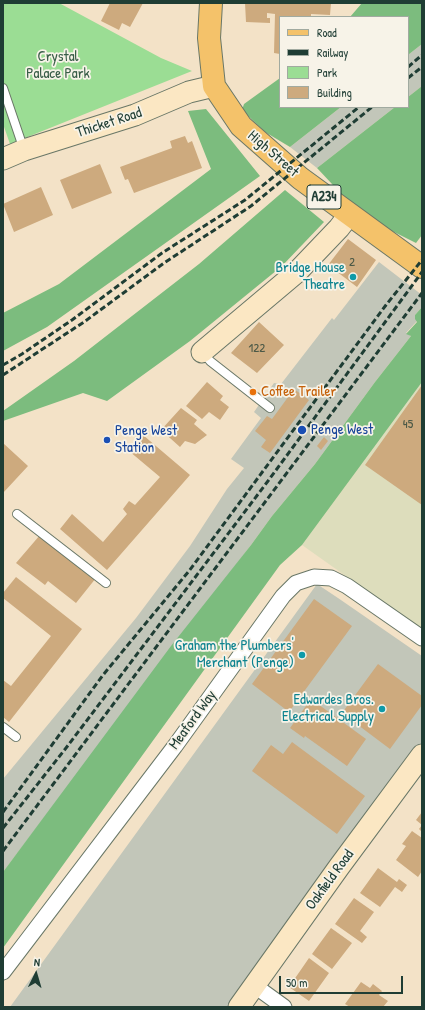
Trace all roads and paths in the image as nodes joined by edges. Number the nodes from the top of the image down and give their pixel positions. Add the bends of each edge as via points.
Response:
1 (211, 3) edge
2 (214, 86) junction
3 (3, 89) edge
4 (24, 150) junction
5 (3, 158) edge
6 (349, 215) junction
7 (422, 267) edge
8 (202, 352) joint
9 (270, 408) dead end
10 (17, 514) dead end
11 (106, 583) dead end
12 (422, 638) edge
13 (3, 727) edge
14 (16, 737) dead end
15 (422, 755) edge
16 (3, 972) edge
17 (255, 986) junction
18 (239, 1007) edge
19 (284, 1007) edge

1 - 2 main road, A234 via 209,38
2 - 4 street, Thicket Road via 189,92 135,115
2 - 6 main road, High Street / A234 via 241,126 300,178
3 - 4 lane
4 - 5 street, Thicket Road
6 - 7 main road, High Street / A234
6 - 8 street via 297,272
8 - 9 lane
10 - 11 lane
12 - 16 street, Meaford Way via 347,586 330,578 314,577 296,583 283,596 175,746
13 - 14 lane
15 - 17 street, Oakfield Road
17 - 18 street, Oakfield Road
17 - 19 street

